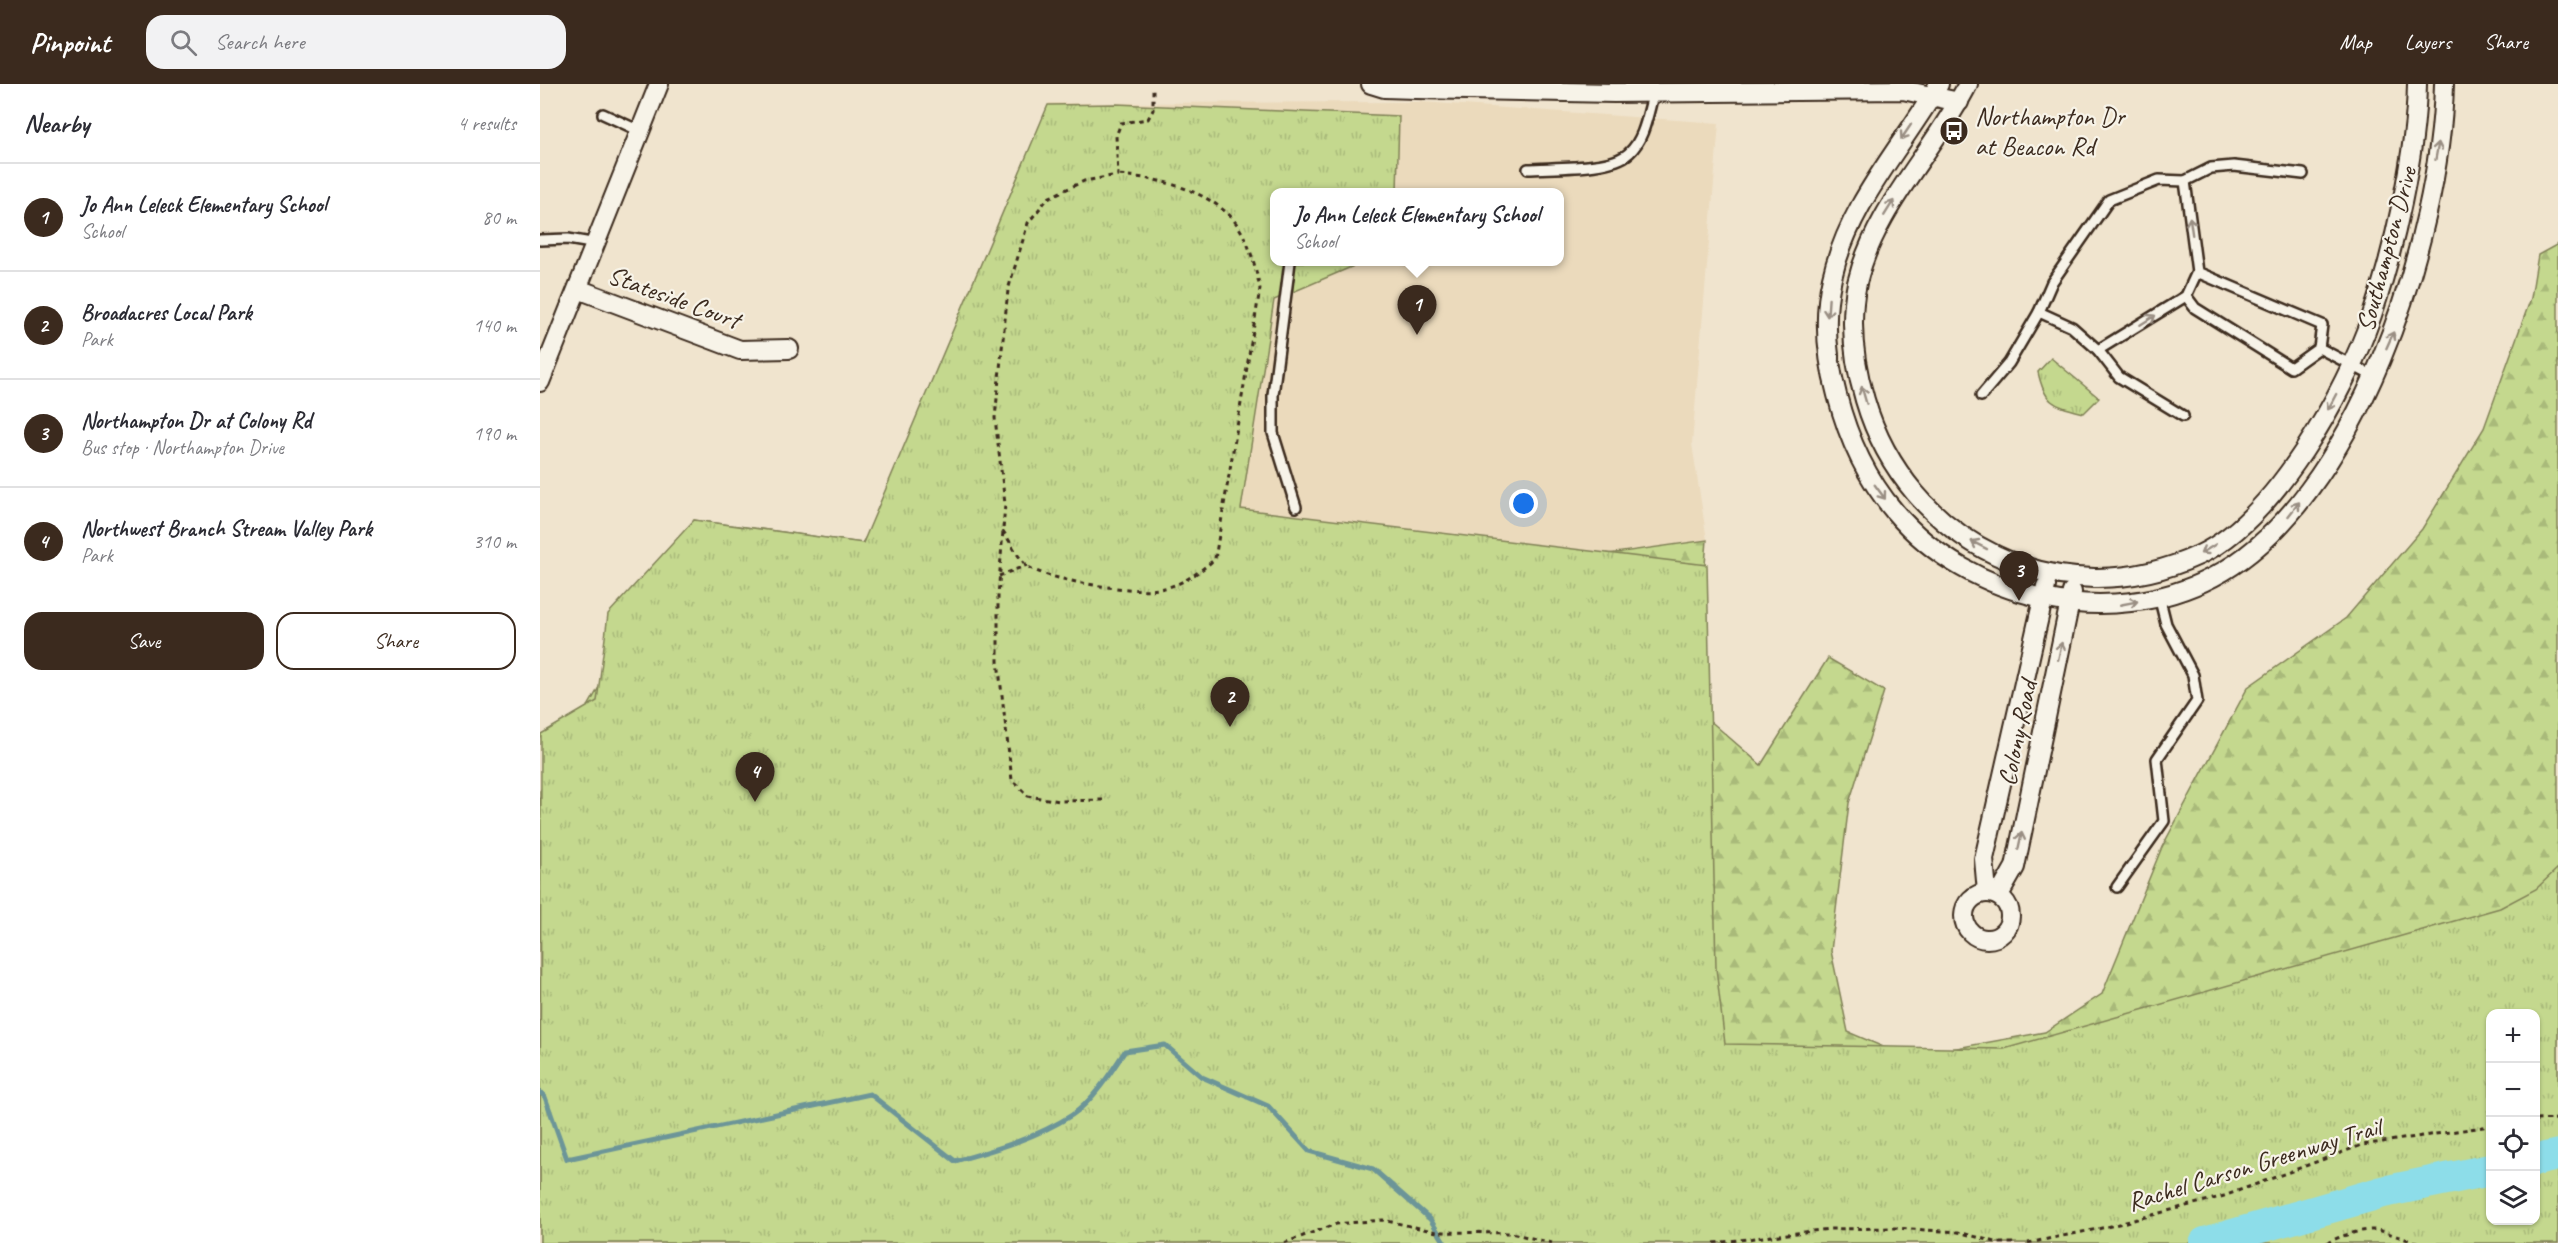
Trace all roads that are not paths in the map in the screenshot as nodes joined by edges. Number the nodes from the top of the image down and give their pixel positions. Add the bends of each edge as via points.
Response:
1 (660, 84) edge
2 (1968, 84) edge
3 (2417, 84) edge
4 (2444, 84) edge
5 (1378, 86) edge
6 (1429, 86) edge
7 (1935, 90) edge
8 (1654, 92) junction
9 (1959, 102) junction
10 (603, 114) dead end
11 (640, 131) junction
12 (1607, 164) junction
13 (1528, 169) dead end
14 (1613, 174) dead end
15 (2303, 174) dead end
16 (2185, 181) junction
17 (540, 240) edge
18 (597, 244) junction
19 (1289, 266) edge
20 (2197, 272) junction
21 (578, 289) junction
22 (2186, 296) junction
23 (2039, 312) junction
24 (2319, 348) junction
25 (789, 349) dead end
26 (2098, 350) junction
27 (2350, 364) junction
28 (2373, 376) junction
29 (540, 382) edge
30 (1981, 396) dead end
31 (2183, 416) dead end
32 (1882, 444) junction
33 (1858, 456) junction
34 (1296, 507) dead end
35 (2048, 573) junction
36 (2073, 578) junction
37 (2159, 596) junction
38 (2044, 599) junction
39 (2070, 603) junction
40 (2117, 887) dead end

1 - 11 street
2 - 9 street, Southampton Drive
3 - 27 street, Southampton Drive via 2417,110 2400,208 2372,316
28 -> 4 street, Southampton Drive via 2397,325 2426,214
5 - 6 street
6 - 8 street
7 - 8 street
7 - 9 street
7 -> 33 street, Southampton Drive via 1858,207 1842,239 1830,282 1828,363
8 - 12 lane via 1644,129 1629,153
32 -> 9 street, Southampton Drive via 1875,432 1855,359 1857,286 1867,248 1881,220
10 - 11 lane
11 - 18 street
12 - 13 lane
12 - 14 lane
15 - 16 lane via 2234,166 2211,168
20 -> 16 lane
16 - 23 lane via 2159,180 2109,200 2052,282
17 - 18 lane
18 - 21 street
19 - 34 lane via 1273,395 1273,433
20 - 22 lane
20 - 24 lane via 2322,325
21 - 25 street, Stateside Court via 740,350
21 - 29 street
22 - 24 lane via 2195,308 2290,368
26 -> 22 lane
23 - 26 lane via 2072,327
23 - 30 lane via 2009,363
24 - 27 lane
26 - 31 lane via 2119,377
27 - 28 lane
27 -> 36 street, Southampton Drive via 2332,403 2273,495 2238,530 2201,554 2164,568 2119,578
37 -> 28 street, Southampton Drive via 2212,578 2254,551 2293,513 2355,416
32 - 33 street
35 -> 32 street, Southampton Drive via 1986,549 1946,523 1917,497
33 -> 38 street, Southampton Drive via 1897,514 1929,544 1983,577
35 - 36 street, Southampton Drive
35 - 38 street, Colony Road
36 - 39 street, Colony Road
39 -> 37 street, Southampton Drive via 2122,604
37 - 40 lane via 2166,624 2193,675 2197,701 2157,759 2164,821
38 - 39 street, Southampton Drive
38 -> 39 street, Colony Road via 1984,859 1993,894 2015,867

